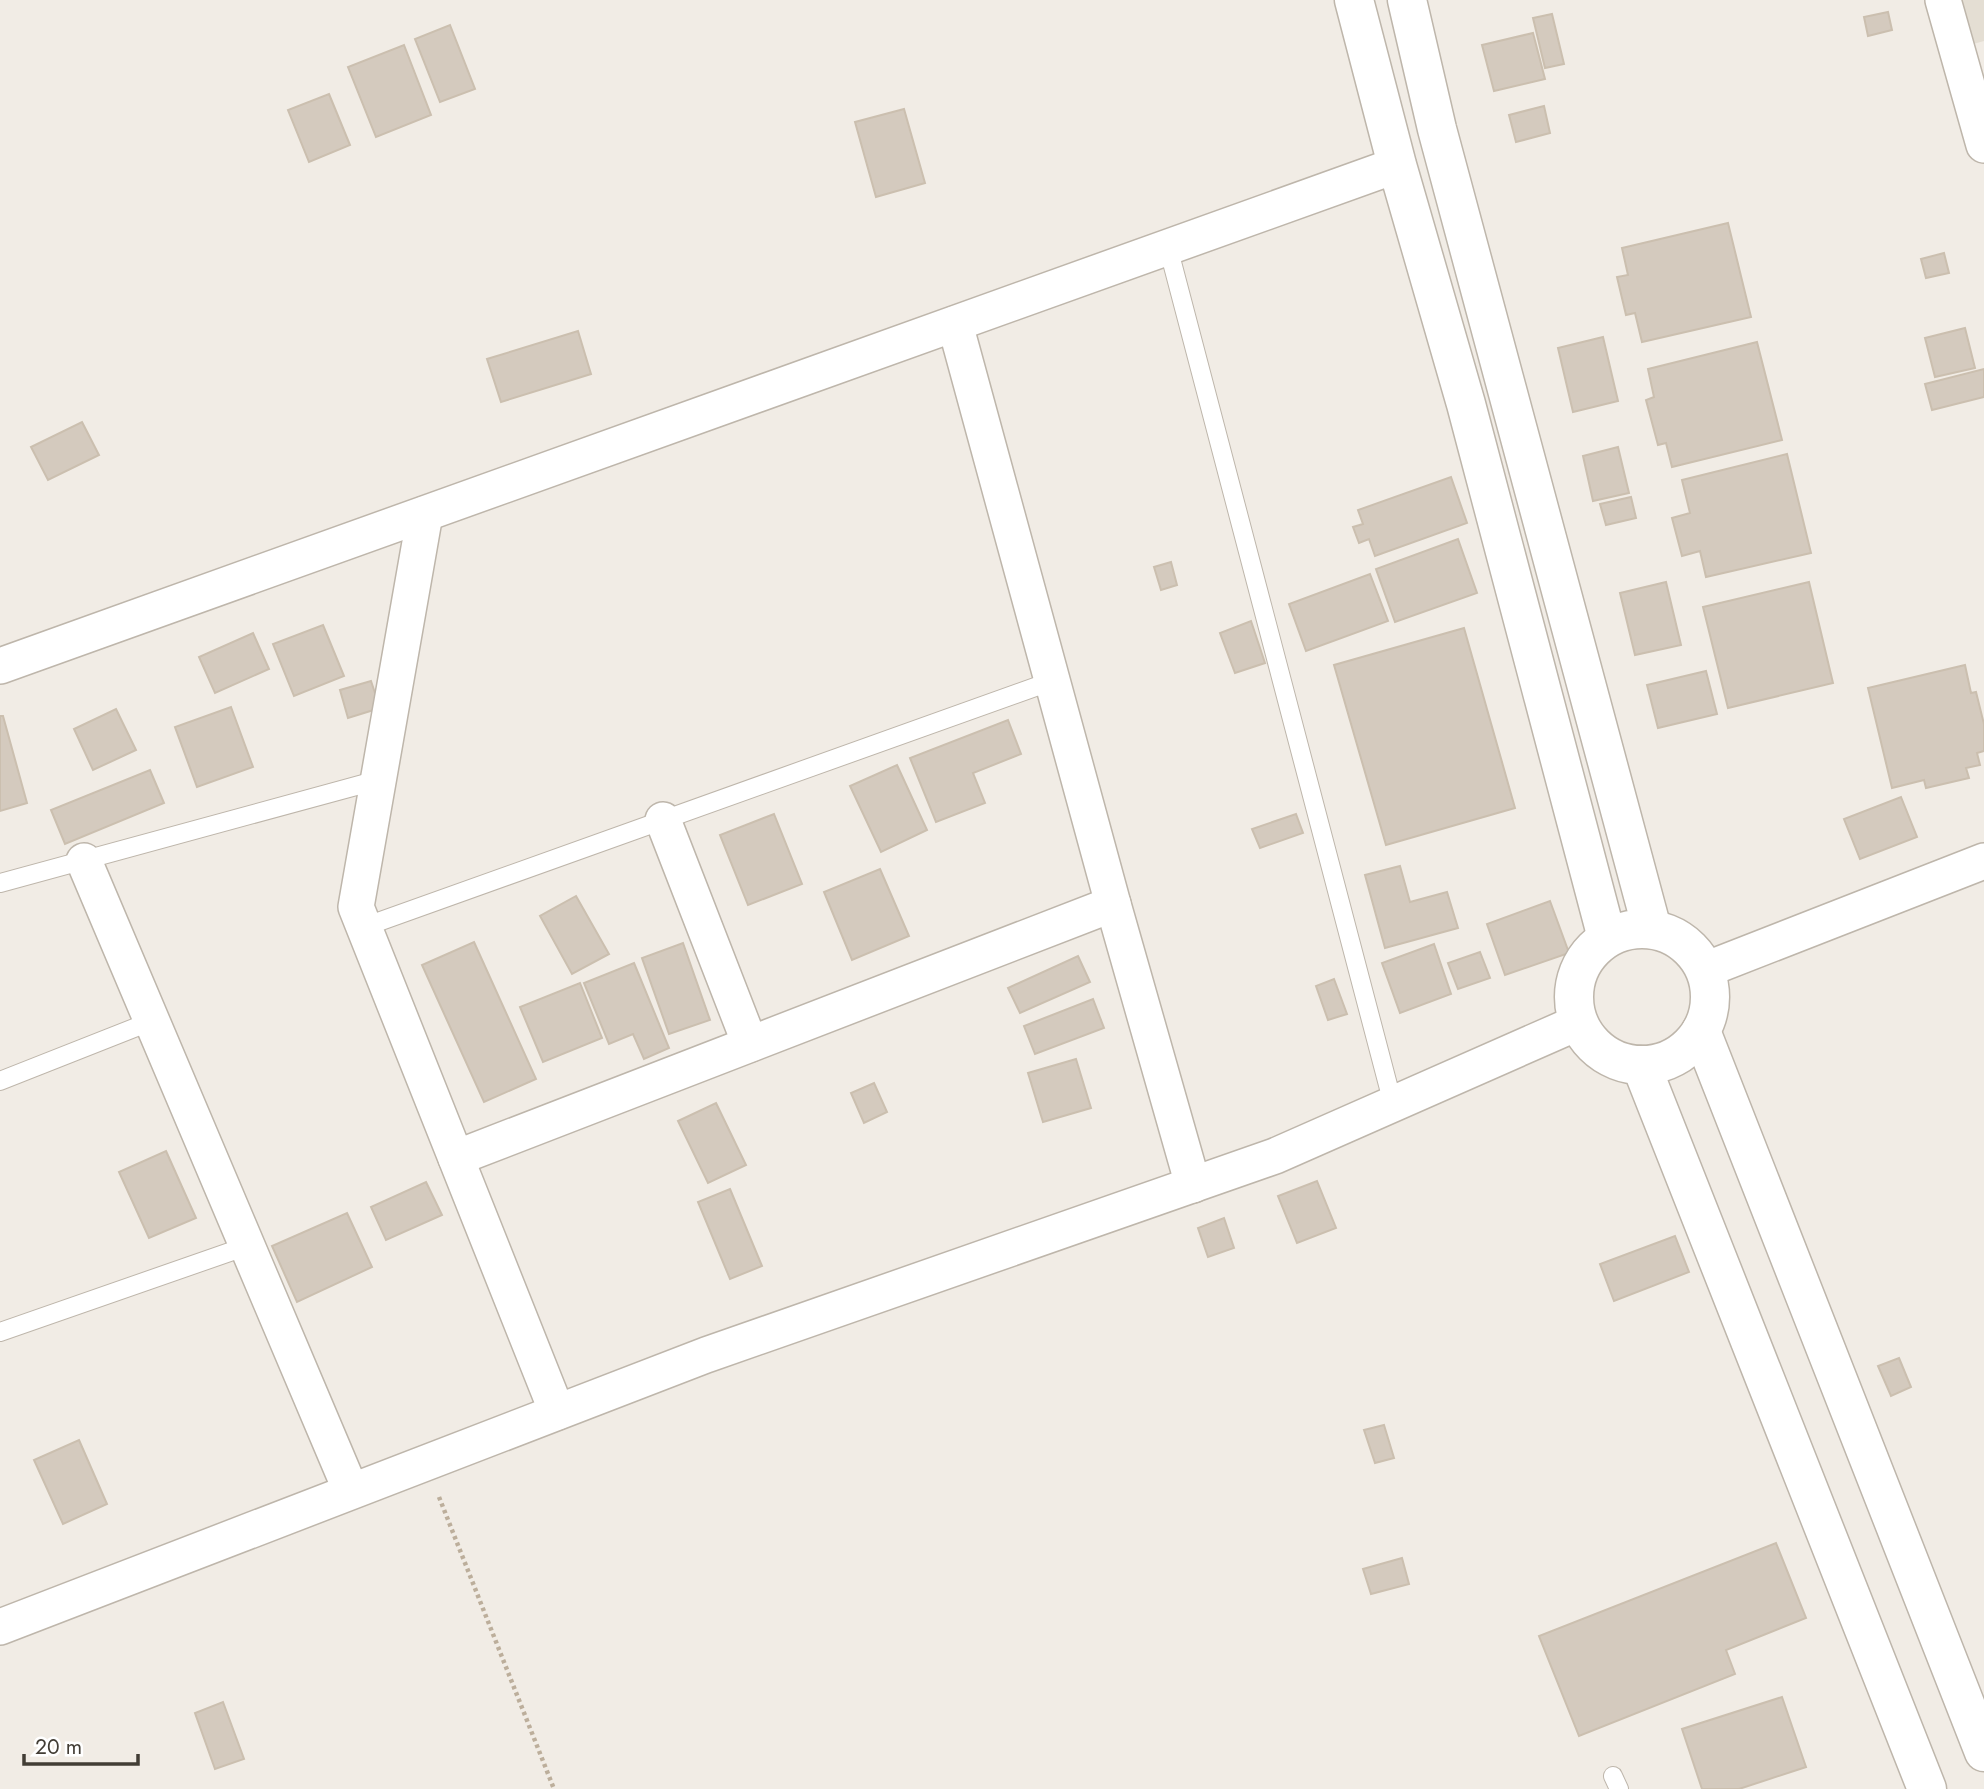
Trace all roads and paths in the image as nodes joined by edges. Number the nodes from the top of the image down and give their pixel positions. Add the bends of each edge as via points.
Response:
1 (1354, 0) edge
2 (1407, 0) edge
3 (1943, 0) edge
4 (1984, 145) edge
5 (1397, 165) junction
6 (1168, 247) junction
7 (955, 324) junction
8 (425, 514) junction
9 (0, 666) edge
10 (1052, 681) junction
11 (378, 780) junction
12 (663, 820) junction
13 (84, 861) junction
14 (1984, 861) edge
15 (0, 883) edge
16 (1113, 904) junction
17 (364, 927) junction
18 (1652, 929) junction
19 (1606, 938) junction
20 (1705, 970) junction
21 (152, 1021) junction
22 (1579, 1022) junction
23 (1701, 1031) junction
24 (750, 1044) junction
25 (1641, 1065) junction
26 (0, 1081) edge
27 (1393, 1104) junction
28 (456, 1158) junction
29 (1193, 1185) junction
30 (247, 1246) junction
31 (0, 1332) edge
32 (557, 1412) junction
33 (426, 1463) junction
34 (351, 1491) junction
35 (0, 1627) edge
36 (1984, 1752) edge
37 (554, 1789) edge
38 (1927, 1789) edge

1 - 5 street
2 - 18 street via 1440,142
3 - 4 street
5 - 6 street
5 - 19 street via 1466,404
6 - 7 street
6 - 27 lane
7 - 8 street
7 - 10 street
8 - 9 street
8 - 11 street
10 - 12 lane
10 - 16 street
11 - 13 lane
11 - 17 street via 356,907
12 - 17 lane
12 - 24 street
13 - 15 lane
13 - 21 street
14 - 20 street
16 - 24 street
16 - 29 street
17 - 28 street
18 - 19 street via 1629,929
18 - 20 street via 1674,936
19 - 22 street via 1580,966 1574,1004
20 - 23 street via 1709,1012
21 - 26 lane
21 - 30 street
22 - 25 street via 1603,1053
22 - 27 street
23 - 25 street via 1676,1057
23 - 36 street
24 - 28 street
25 - 38 street
27 - 29 street via 1275,1156
28 - 32 street
29 - 32 street via 706,1355
30 - 31 lane
30 - 34 street
32 - 33 street
33 - 34 street
33 - 37 path
34 - 35 street

